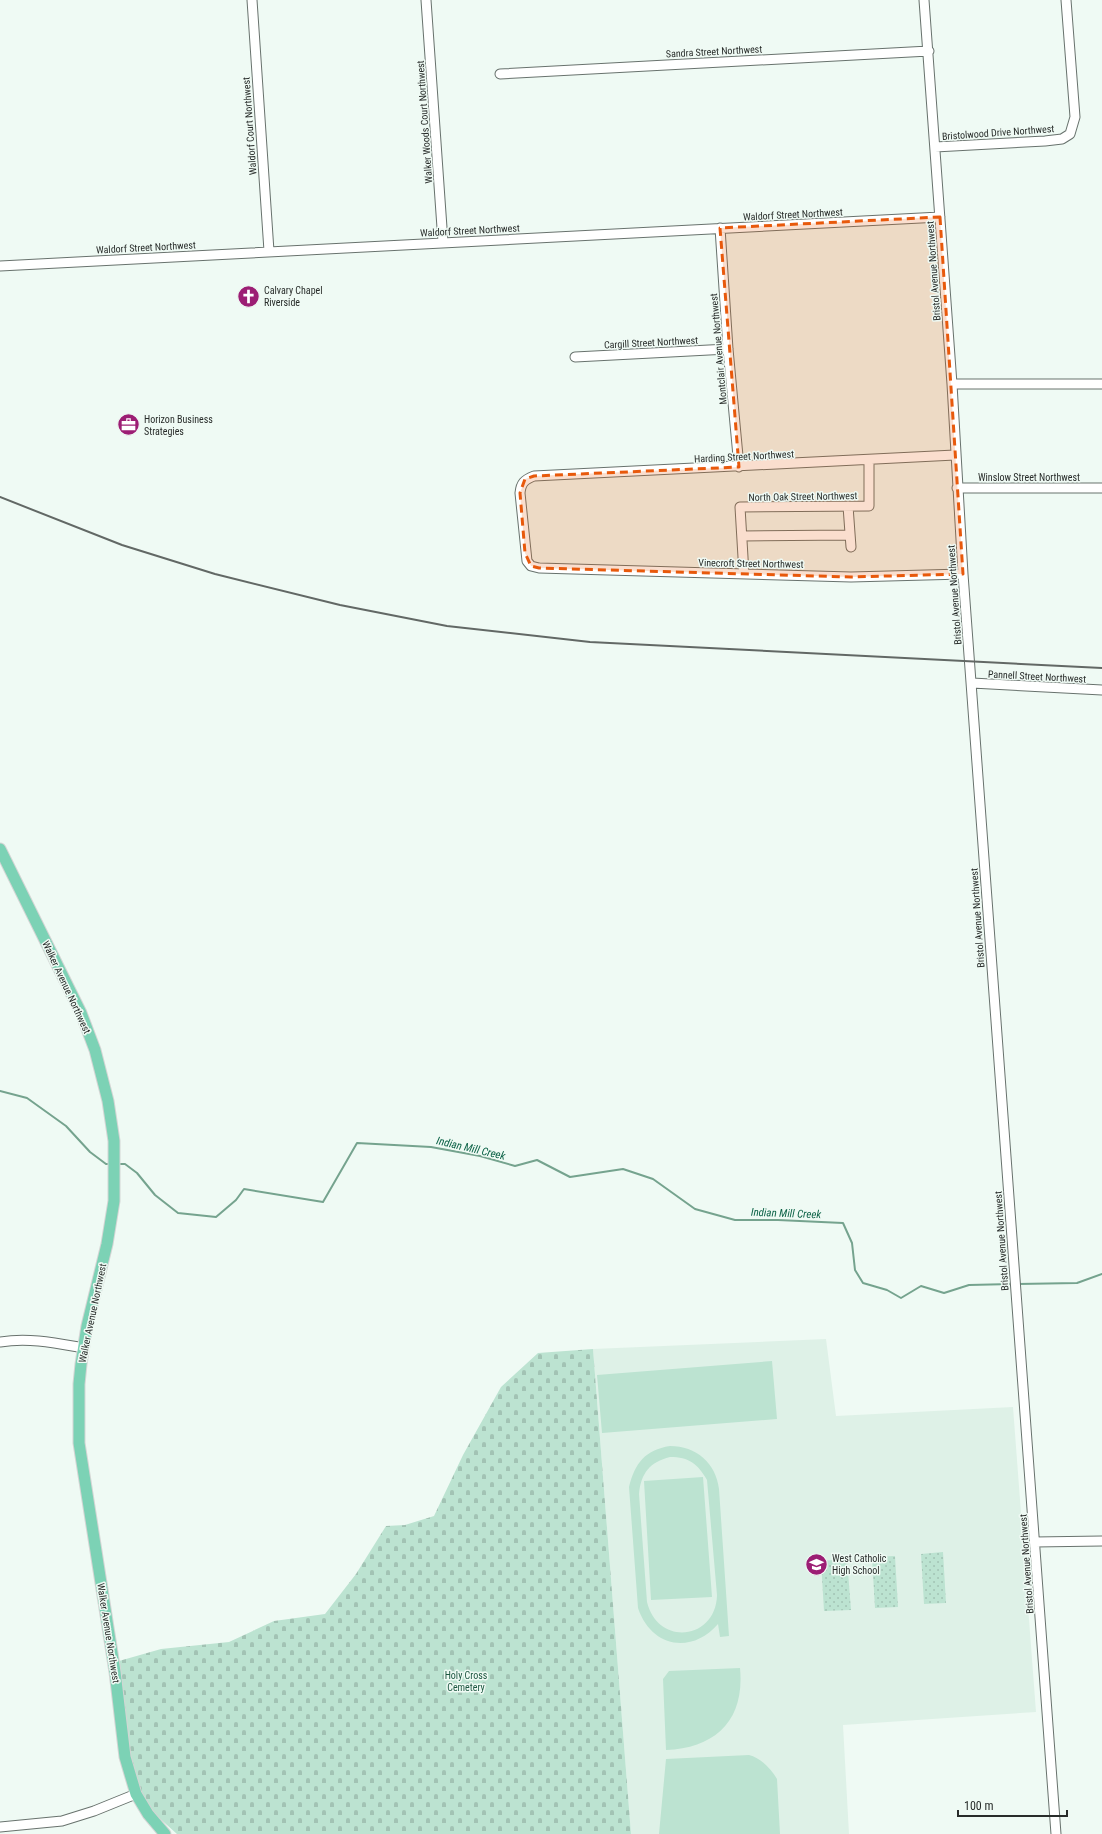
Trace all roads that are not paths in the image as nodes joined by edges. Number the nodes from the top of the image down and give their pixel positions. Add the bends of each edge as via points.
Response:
1 (252, 0) edge
2 (426, 0) edge
3 (924, 0) edge
4 (1066, 0) edge
5 (928, 51) junction
6 (500, 74) dead end
7 (935, 147) junction
8 (940, 217) junction
9 (720, 228) junction
10 (443, 242) junction
11 (269, 251) junction
12 (0, 266) edge
13 (728, 349) junction
14 (575, 357) dead end
15 (952, 384) junction
16 (1102, 384) edge
17 (955, 455) junction
18 (869, 461) junction
19 (739, 467) junction
20 (957, 488) junction
21 (1102, 488) edge
22 (848, 506) junction
23 (850, 535) junction
24 (742, 536) junction
25 (851, 548) dead end
26 (539, 568) joint
27 (744, 574) junction
28 (963, 574) junction
29 (972, 683) junction
30 (1102, 690) edge
31 (0, 849) edge
32 (0, 1342) edge
33 (84, 1348) junction
34 (1102, 1541) edge
35 (1035, 1542) junction
36 (136, 1794) junction
37 (0, 1827) edge
38 (165, 1834) edge
39 (1056, 1834) edge

1 - 11 street, Waldorf Court Northwest
2 - 10 street, Walker Woods Court Northwest
3 - 5 street, Bristol Avenue Northwest
4 - 7 street, Bristolwood Drive Northwest via 1075,117 1070,134 1062,139 1045,141
5 - 6 street, Sandra Street Northwest
5 - 7 street, Bristol Avenue Northwest
7 - 8 street, Bristol Avenue Northwest
8 - 9 street, Waldorf Street Northwest
8 - 15 street, Bristol Avenue Northwest
9 - 10 street, Waldorf Street Northwest
9 - 13 street, Montclair Avenue Northwest
10 - 11 street, Waldorf Street Northwest
11 - 12 street, Waldorf Street Northwest
13 - 14 street, Cargill Street Northwest
13 - 19 street, Montclair Avenue Northwest
15 - 16 street
15 - 17 street, Bristol Avenue Northwest
17 - 18 street, Harding Street Northwest
17 - 20 street, Bristol Avenue Northwest
18 - 19 street, Harding Street Northwest
18 - 22 street, North Oak Street Northwest via 869,506
19 - 26 street, Harding Street Northwest via 534,476 526,479 521,484 520,493 526,561 531,566
20 - 21 street, Winslow Street Northwest
20 - 28 street, Bristol Avenue Northwest
22 - 23 street
22 - 24 street, North Oak Street Northwest via 740,508
23 - 24 street
23 - 25 street
24 - 27 street
26 - 27 street, Vinecroft Street Northwest
27 - 28 street, Vinecroft Street Northwest via 852,577
28 - 29 street, Bristol Avenue Northwest
29 - 30 street, Pannell Street Northwest
29 - 35 street, Bristol Avenue Northwest
31 - 33 main road, Walker Avenue Northwest via 84,1020 102,1072 108,1101 114,1141 114,1201
32 - 33 street via 35,1341
33 - 36 main road, Walker Avenue Northwest via 79,1384 78,1443 116,1672 125,1757
34 - 35 street
35 - 39 street, Bristol Avenue Northwest
36 - 37 street via 62,1821
36 - 38 main road, Walker Avenue Northwest via 148,1814

